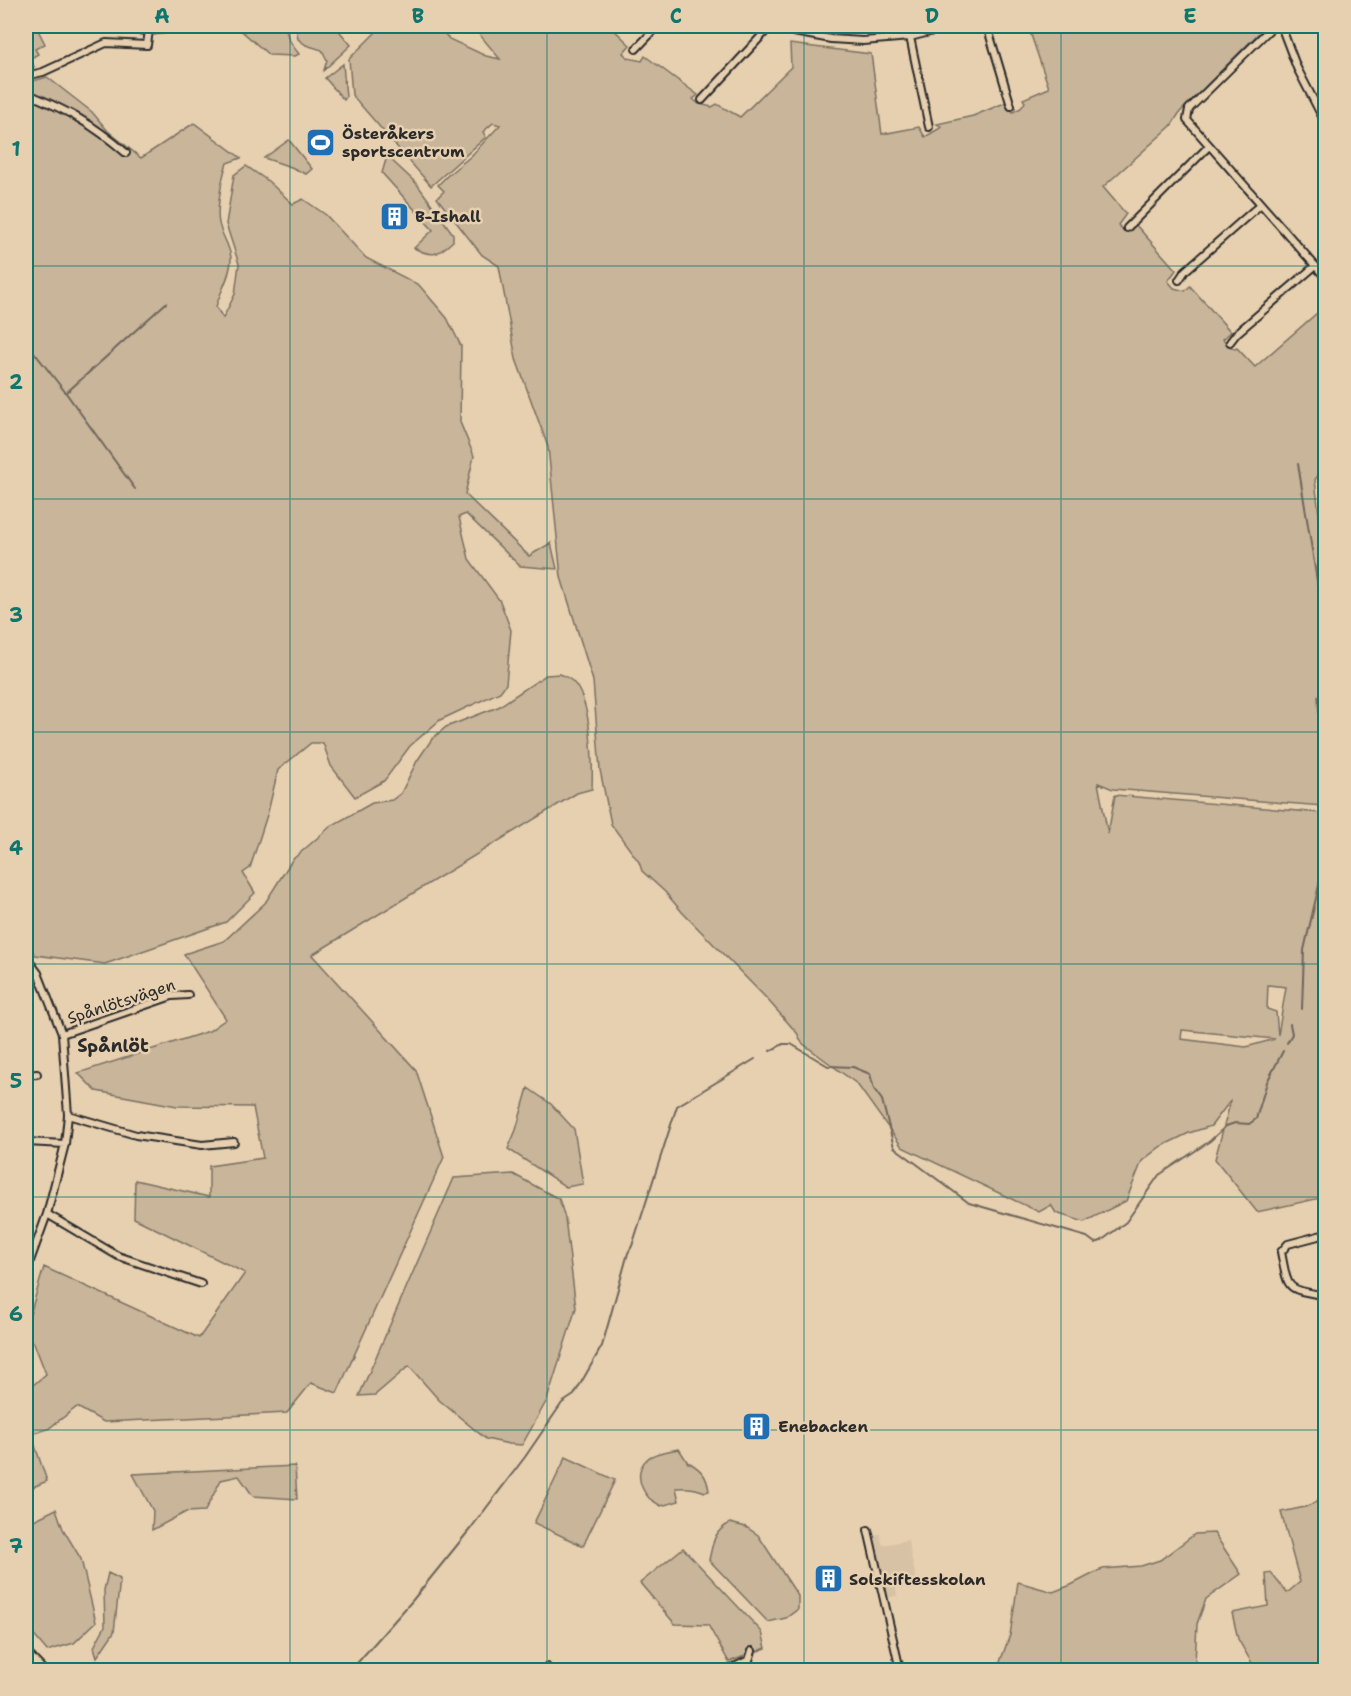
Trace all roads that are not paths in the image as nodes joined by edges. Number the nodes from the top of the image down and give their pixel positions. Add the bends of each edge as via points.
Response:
1 (109, 26) edge
2 (182, 26) edge
3 (658, 26) edge
4 (768, 26) edge
5 (779, 26) edge
6 (952, 26) edge
7 (987, 26) edge
8 (1274, 26) edge
9 (1281, 26) edge
10 (148, 30) junction
11 (910, 37) junction
12 (636, 49) dead end
13 (26, 76) edge
14 (26, 93) edge
15 (702, 100) dead end
16 (1011, 106) dead end
17 (1326, 124) edge
18 (929, 127) dead end
19 (1209, 146) junction
20 (126, 153) dead end
21 (1261, 204) junction
22 (1127, 228) dead end
23 (1315, 266) junction
24 (1326, 278) edge
25 (1179, 280) dead end
26 (1230, 342) dead end
27 (26, 957) edge
28 (38, 973) junction
29 (26, 981) edge
30 (188, 995) dead end
31 (62, 1034) junction
32 (37, 1074) dead end
33 (26, 1075) edge
34 (68, 1115) junction
35 (26, 1142) edge
36 (234, 1142) dead end
37 (65, 1144) junction
38 (47, 1214) junction
39 (1326, 1234) edge
40 (27, 1259) edge
41 (26, 1272) edge
42 (201, 1284) dead end
43 (1326, 1296) edge
44 (868, 1530) dead end
45 (752, 1652) dead end
46 (26, 1653) edge
47 (42, 1671) edge
48 (728, 1671) edge
49 (900, 1671) edge

1 - 10 street
2 - 10 street
3 - 12 street
4 - 15 street
5 - 11 street via 831,39
6 - 11 street
7 - 16 street
8 - 19 street via 1189,109 1187,120
9 - 17 street
10 - 13 street via 147,45 106,43
11 - 18 street
14 - 20 street via 79,118
19 - 21 street
19 - 22 street
21 - 23 street
21 - 25 street
23 - 24 street
23 - 26 street
27 - 28 street, Spånlötsvägen
28 - 29 street
28 - 31 street, Spånlötsvägen
30 - 31 street, Spånlötsvägen via 172,996
31 - 34 street, Spånlötsvägen
32 - 33 street
34 - 36 street via 136,1135 202,1145
34 - 37 street, Spånlötsvägen
35 - 37 street
37 - 38 street, Spånlötsvägen
38 - 40 street, Spånlötsvägen
38 - 42 street via 118,1256
39 - 43 street via 1288,1244 1281,1252 1291,1287
40 - 41 street, Spånlötsvägen
44 - 49 street
45 - 48 street via 749,1660
46 - 47 street

